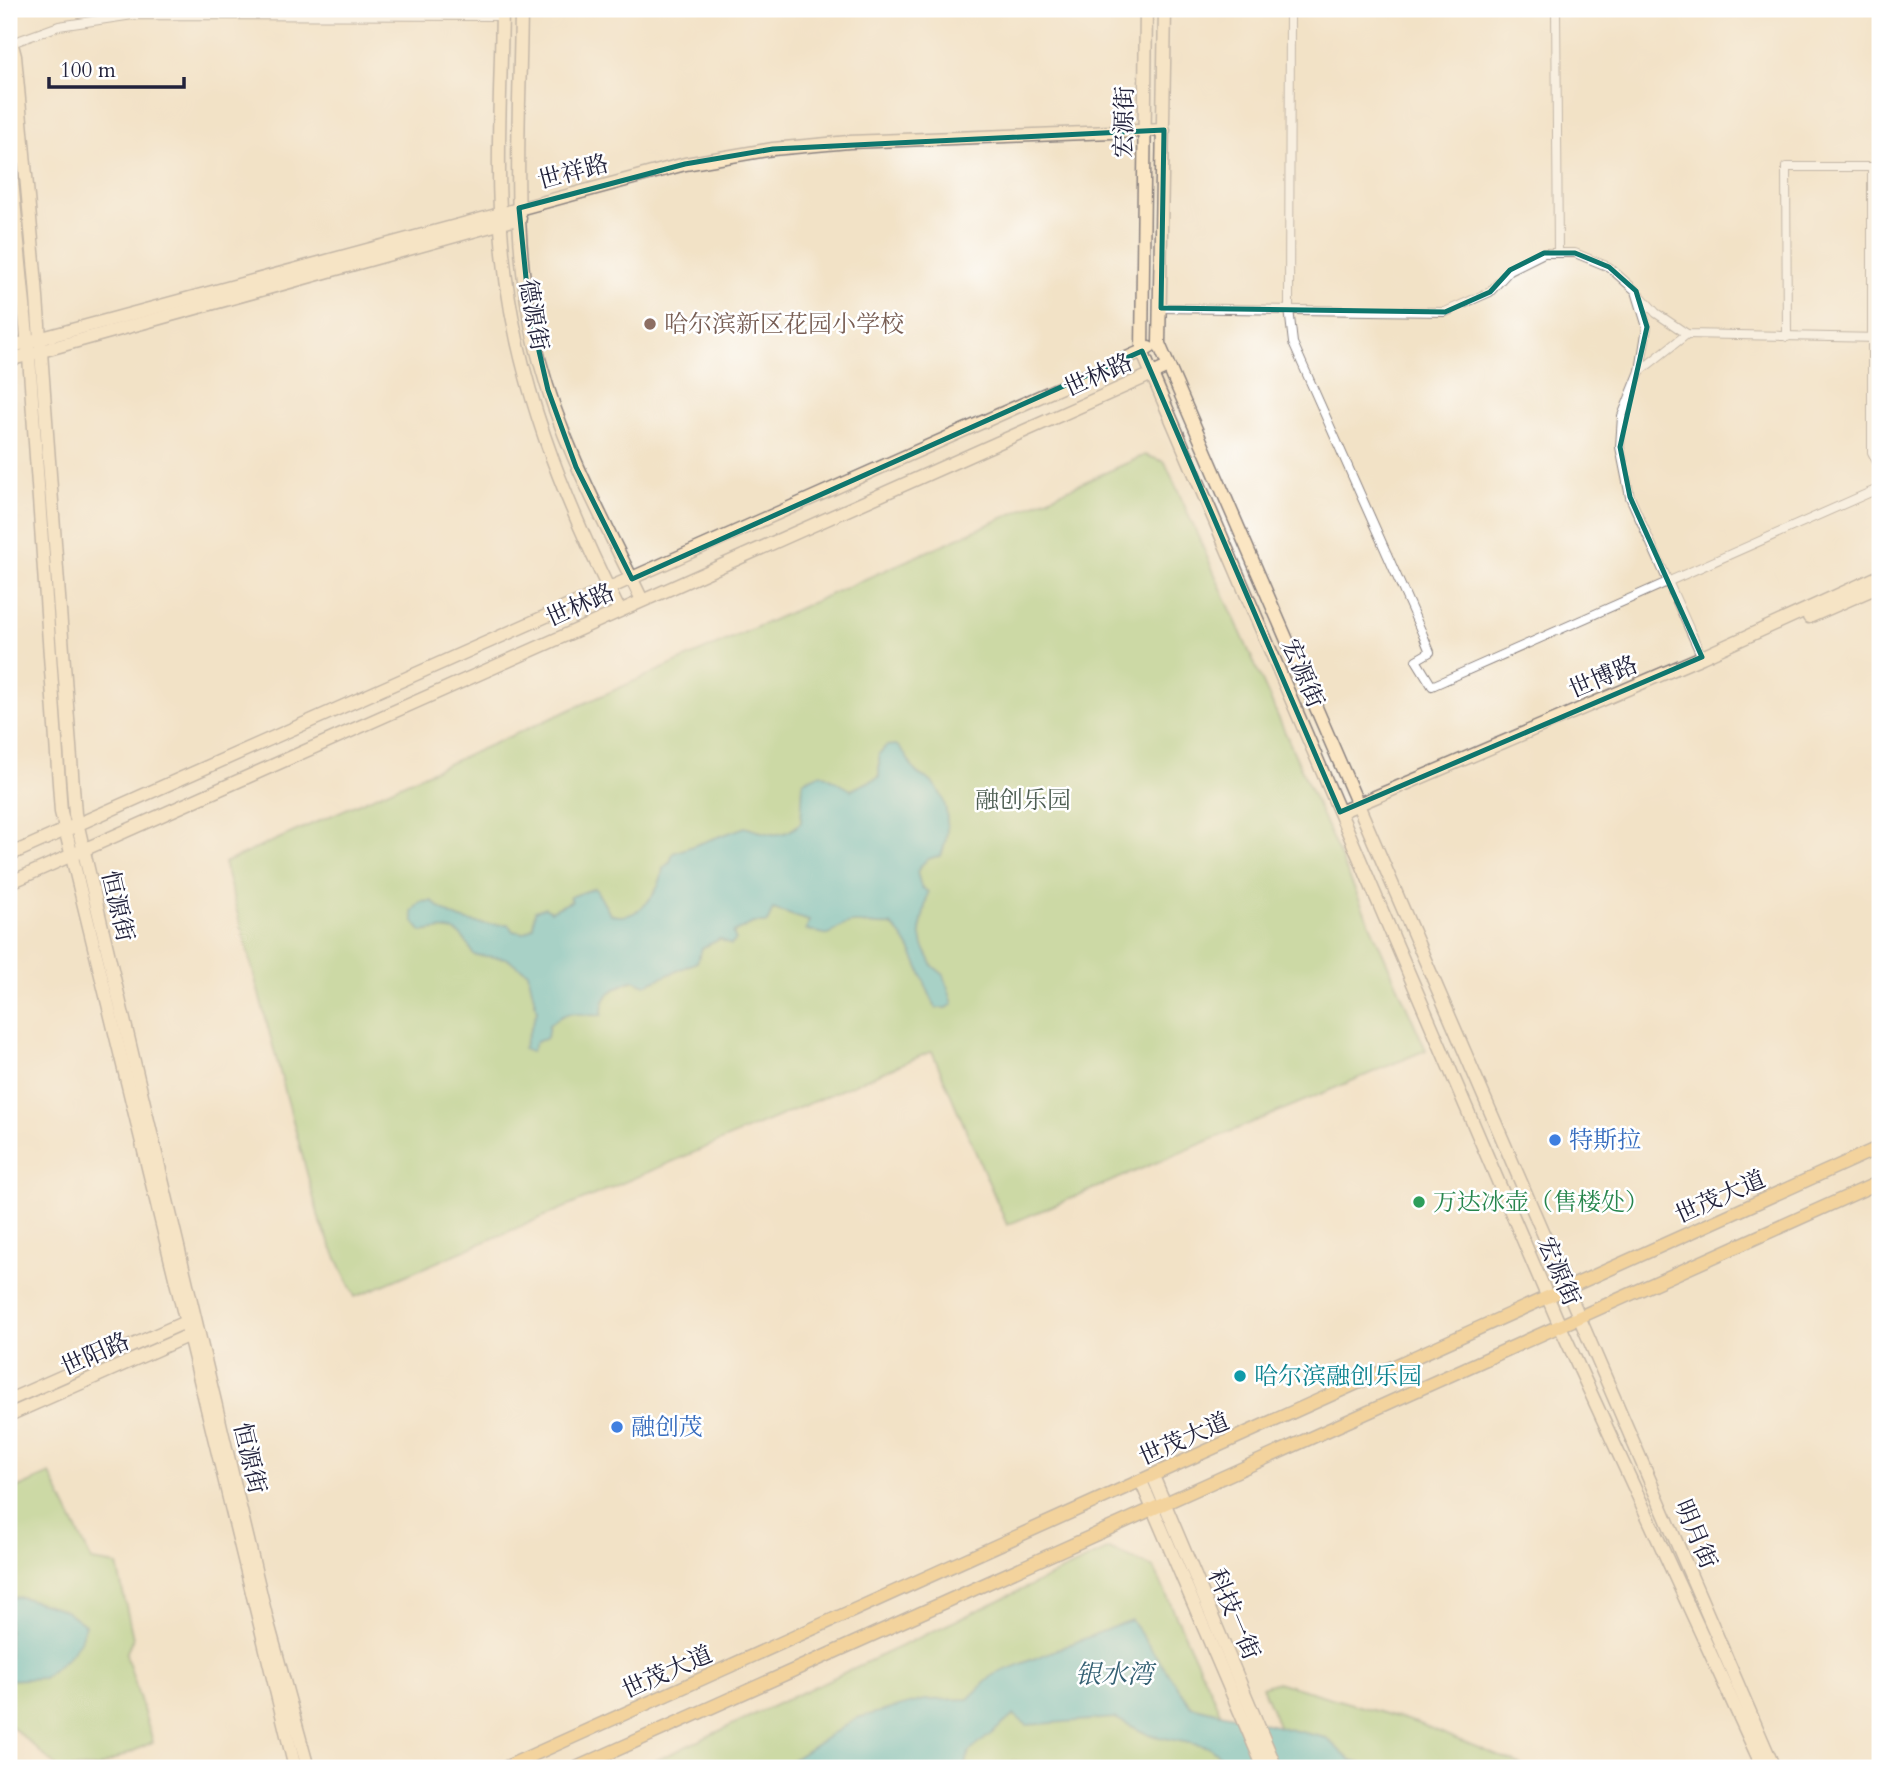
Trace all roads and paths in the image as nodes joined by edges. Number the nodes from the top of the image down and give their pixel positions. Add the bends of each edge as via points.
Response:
1 (521, 9) edge
2 (1146, 9) edge
3 (1165, 9) edge
4 (1290, 9) edge
5 (1556, 9) edge
6 (502, 13) edge
7 (10, 40) edge
8 (1144, 130) junction
9 (1164, 130) junction
10 (9, 149) edge
11 (519, 213) junction
12 (501, 218) junction
13 (1558, 252) junction
14 (1636, 291) junction
15 (1161, 308) junction
16 (1289, 309) junction
17 (1687, 334) junction
18 (1787, 337) junction
19 (1876, 338) edge
20 (1159, 344) junction
21 (34, 346) junction
22 (9, 347) edge
23 (1142, 351) junction
24 (9, 360) edge
25 (1168, 366) junction
26 (1640, 372) junction
27 (1152, 374) junction
28 (1880, 468) edge
29 (1880, 488) edge
30 (1880, 576) edge
31 (632, 579) junction
32 (1669, 582) junction
33 (1880, 586) edge
34 (608, 589) junction
35 (642, 600) junction
36 (619, 610) junction
37 (1702, 657) junction
38 (1359, 808) junction
39 (1341, 816) junction
40 (72, 828) junction
41 (77, 852) junction
42 (9, 855) edge
43 (9, 883) edge
44 (1880, 1147) edge
45 (1880, 1182) edge
46 (1567, 1289) junction
47 (1548, 1297) junction
48 (1579, 1317) junction
49 (190, 1320) junction
50 (1560, 1326) junction
51 (193, 1334) junction
52 (9, 1400) edge
53 (9, 1415) edge
54 (1147, 1478) junction
55 (1159, 1506) junction
56 (1236, 1687) junction
57 (295, 1768) edge
58 (308, 1768) edge
59 (504, 1768) edge
60 (576, 1768) edge
61 (1264, 1768) edge
62 (1276, 1768) edge
63 (1763, 1768) edge
64 (1774, 1768) edge

1 - 11 main road, 德源街
2 - 8 main road, 宏源街
3 - 9 main road, 宏源街
4 - 16 street
5 - 13 street
6 - 7 street via 133,15 60,26
6 - 12 main road, 德源街
7 - 21 main road, 恒源街 via 23,133
8 - 9 main road, 世祥路
8 - 11 main road, 世祥路 via 773,149 685,164
8 - 23 main road, 宏源街
9 - 15 main road, 宏源街
10 - 21 main road, 恒源街
11 - 12 main road, 世祥路
11 - 31 main road, 德源街 via 529,307 548,390 576,467
12 - 21 main road, 世祥路
12 - 34 main road, 德源街 via 507,286 525,381
13 - 14 street via 1575,253 1609,267
13 - 16 street via 1544,253 1510,270 1490,292 1444,312
14 - 17 street via 1656,313
14 - 26 street via 1647,327
15 - 16 street
15 - 20 main road, 宏源街
16 - 32 street via 1293,343 1430,652 1416,660 1432,686
17 - 18 street
17 - 26 street
18 - 19 street
18 - 19 street via 1786,167 1872,167
19 - 28 street via 1872,452
20 - 23 main road, 世林路
20 - 25 main road, 宏源街
21 - 22 main road, 世祥路
21 - 24 main road, 世祥路
21 - 40 main road, 恒源街
23 - 27 main road, 宏源街
23 - 31 main road, 世林路
25 - 27 main road, 世林路
25 - 38 main road, 宏源街
26 - 32 street via 1622,416 1620,447 1630,497
27 - 35 main road, 世林路
27 - 39 main road, 宏源街
29 - 32 street
30 - 37 main road, 世博路
31 - 34 main road, 世林路
31 - 35 main road, 德源街
32 - 37 street
33 - 38 main road, 世博路
34 - 36 main road, 德源街
34 - 40 main road, 世林路
35 - 36 main road, 世林路
36 - 41 main road, 世林路
37 - 38 main road, 世博路
38 - 39 main road, 世博路
38 - 46 main road, 宏源街
39 - 47 main road, 宏源街
40 - 41 main road, 恒源街
40 - 42 main road, 世林路
41 - 43 main road, 世林路
41 - 49 main road, 恒源街
44 - 46 main road, 世茂大道
45 - 48 main road, 世茂大道
46 - 47 main road, 世茂大道
46 - 48 main road, 宏源街
47 - 50 main road, 宏源街
47 - 54 main road, 世茂大道
48 - 50 main road, 世茂大道
48 - 64 main road, 明月街
49 - 51 main road, 恒源街
49 - 52 main road, 世阳路
50 - 55 main road, 世茂大道
50 - 63 main road, 明月街
51 - 53 main road, 世阳路
51 - 57 main road, 恒源街
51 - 58 main road, 恒源街
54 - 55 main road, 科技一街
54 - 59 main road, 世茂大道
55 - 56 main road, 科技一街
55 - 60 main road, 世茂大道
56 - 61 main road, 科技一街
56 - 62 main road, 科技一街

